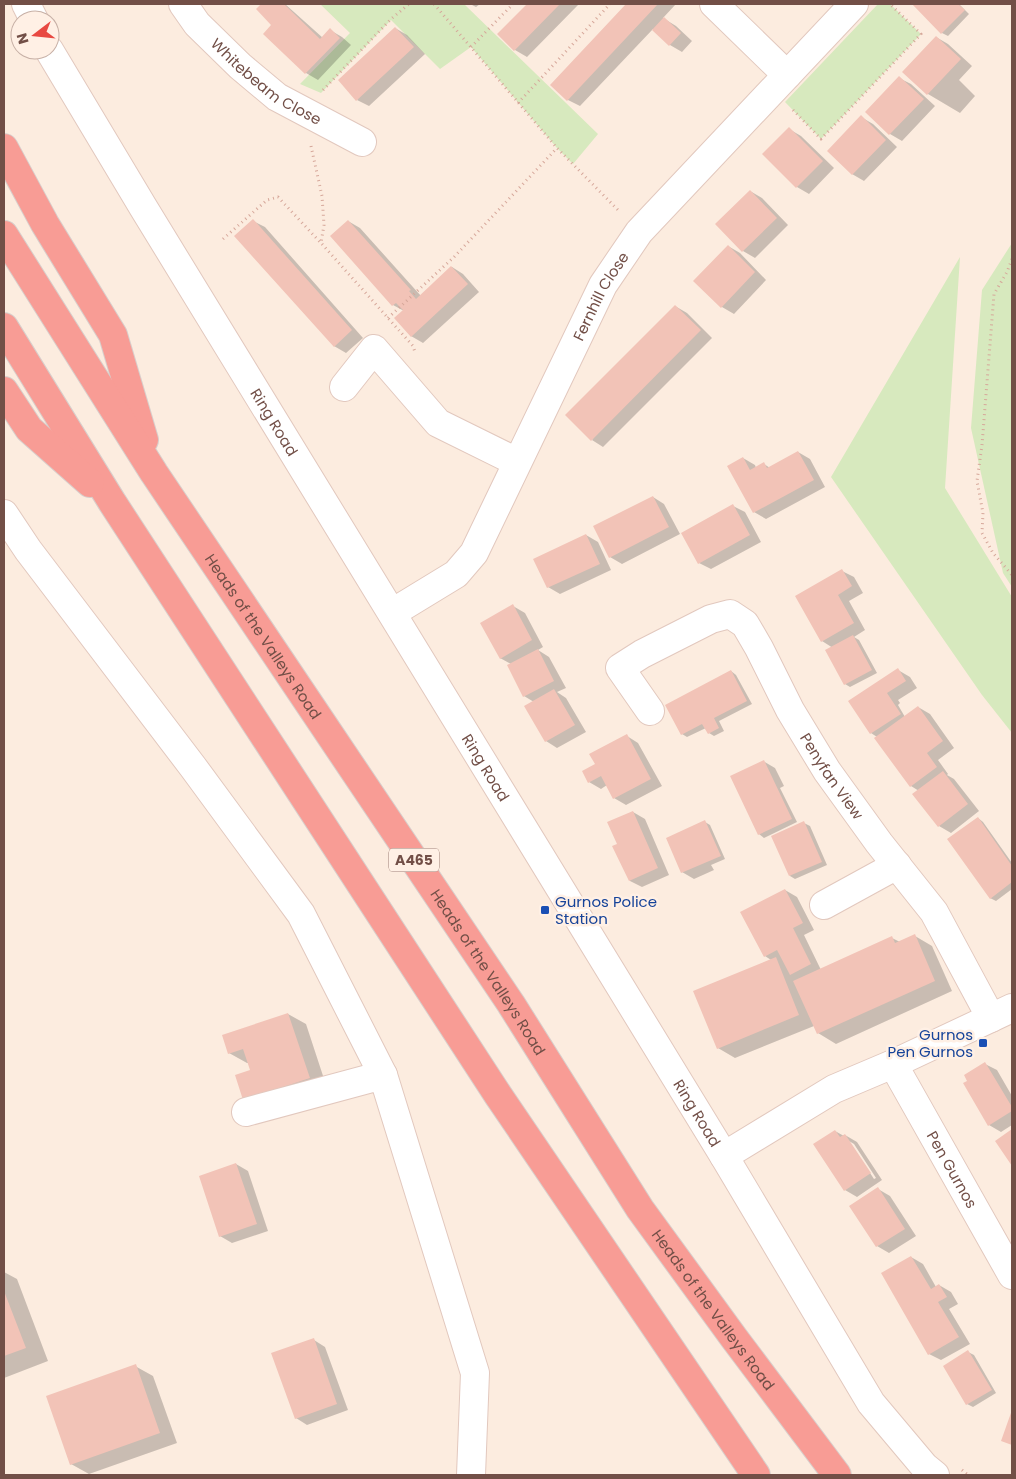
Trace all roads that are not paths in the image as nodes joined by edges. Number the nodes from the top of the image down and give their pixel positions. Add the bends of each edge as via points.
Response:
1 (183, 4) edge
2 (714, 4) edge
3 (854, 4) edge
4 (55, 60) edge
5 (780, 83) junction
6 (362, 142) dead end
7 (4, 148) edge
8 (4, 235) edge
9 (4, 327) edge
10 (344, 387) dead end
11 (4, 390) edge
12 (517, 462) junction
13 (154, 473) junction
14 (112, 502) junction
15 (4, 514) edge
16 (392, 614) junction
17 (650, 711) dead end
18 (897, 865) junction
19 (824, 904) dead end
20 (1002, 1013) edge
21 (893, 1064) junction
22 (383, 1075) junction
23 (246, 1112) dead end
24 (724, 1156) junction
25 (1012, 1275) edge
26 (471, 1475) edge
27 (756, 1475) edge
28 (837, 1475) edge
29 (934, 1475) edge

1 - 6 street, Whitebeam Close via 197,24 277,97
2 - 5 street
3 - 5 street, Fernhill Close
4 - 16 street, Ring Road
5 - 12 street, Fernhill Close via 639,232 603,285
7 - 13 highway via 113,335
8 - 13 highway, Heads of the Valleys Road / A465
9 - 14 highway
10 - 12 street via 374,349 438,423
11 - 14 highway via 29,429
12 - 16 street, Fernhill Close via 474,553 456,574
13 - 28 highway, Heads of the Valleys Road / A465 via 511,1004 640,1209
14 - 27 highway via 498,1095
15 - 22 street via 301,914
16 - 24 street, Ring Road
17 - 18 street, Penyfan View via 620,668 711,619 730,614 745,624 790,710 827,771
18 - 19 street
18 - 20 street, Penyfan View via 934,912
20 - 21 street
21 - 24 street via 834,1089
21 - 25 street, Pen Gurnos
22 - 23 street
22 - 26 street via 475,1373
24 - 29 street, Ring Road via 872,1403

